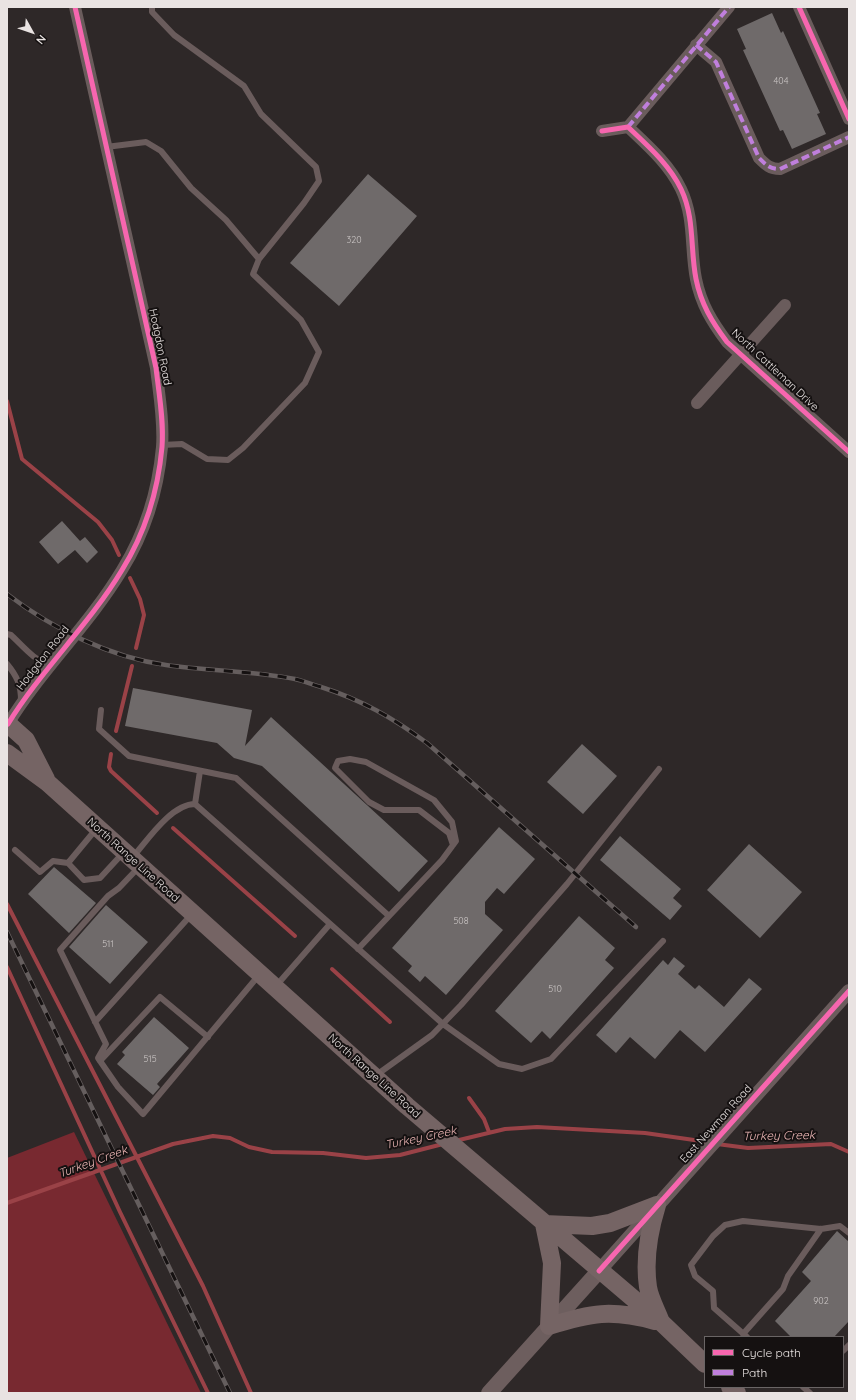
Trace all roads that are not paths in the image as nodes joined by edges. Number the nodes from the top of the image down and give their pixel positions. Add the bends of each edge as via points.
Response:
1 (75, 7) edge
2 (152, 7) edge
3 (729, 7) edge
4 (799, 7) edge
5 (696, 46) junction
6 (849, 119) edge
7 (628, 127) junction
8 (602, 131) dead end
9 (849, 137) edge
10 (106, 147) junction
11 (259, 259) junction
12 (784, 305) dead end
13 (740, 354) junction
14 (697, 403) dead end
15 (162, 445) junction
16 (849, 452) edge
17 (7, 634) edge
18 (7, 664) edge
19 (51, 665) junction
20 (21, 702) junction
21 (101, 710) dead end
22 (7, 724) edge
23 (7, 753) edge
24 (659, 769) dead end
25 (200, 771) junction
26 (48, 783) junction
27 (195, 804) junction
28 (98, 828) junction
29 (453, 845) junction
30 (15, 850) dead end
31 (132, 859) junction
32 (68, 863) junction
33 (193, 913) junction
34 (389, 916) junction
35 (330, 924) junction
36 (663, 941) dead end
37 (358, 949) junction
38 (260, 974) junction
39 (274, 987) junction
40 (849, 991) edge
41 (95, 1022) junction
42 (443, 1024) junction
43 (208, 1037) junction
44 (100, 1061) junction
45 (374, 1077) junction
46 (658, 1205) junction
47 (544, 1224) junction
48 (821, 1229) junction
49 (849, 1233) edge
50 (599, 1271) junction
51 (662, 1323) junction
52 (549, 1326) junction
53 (745, 1335) edge
54 (704, 1363) edge
55 (489, 1393) edge

1 - 10 street, Hodgdon Road
2 - 11 lane via 152,12 174,35 244,86 262,114 316,167 319,181
3 - 5 street
4 - 6 street
5 - 7 street
5 - 9 street via 716,62 759,158 766,166 780,169
7 - 8 street
7 - 13 street, North Cattleman Drive via 670,170 681,189 689,212 695,278 701,301 711,321
10 - 11 lane via 146,142 161,152 191,188 226,220
10 - 15 street, Hodgdon Road via 156,368 161,406
11 - 15 lane via 253,274 301,320 319,352 305,383 243,448 228,460 207,459 182,444
12 - 13 street
13 - 14 street
13 - 16 street, North Cattleman Drive
15 - 19 street, Hodgdon Road via 153,499 136,547 106,595
17 - 19 lane via 32,655
18 - 20 lane via 17,676
19 - 20 street, Hodgdon Road
20 - 22 street, Hodgdon Road
21 - 25 lane via 99,730 129,756
22 - 26 main road, North Range Line Road via 26,740
23 - 26 main road, North Range Line Road
24 - 42 lane via 567,884
25 - 27 lane
25 - 34 lane via 236,778
26 - 28 main road, North Range Line Road
27 - 31 lane via 186,804 174,811
27 - 35 lane
28 - 31 main road, North Range Line Road
28 - 32 lane
29 - 29 lane via 456,841 452,822 434,800 366,762 350,759 338,761 335,768 370,802 384,810 419,810 449,833
29 - 34 lane
30 - 32 lane via 40,872 53,861
31 - 32 lane via 100,878 84,880
31 - 33 main road, North Range Line Road
31 - 41 lane via 119,888 108,896 60,950
33 - 38 main road, North Range Line Road
33 - 41 lane
34 - 37 lane
35 - 37 lane
35 - 39 lane
36 - 42 lane via 551,1059 530,1067 522,1069 499,1064
37 - 42 lane
38 - 39 main road, North Range Line Road
38 - 43 lane
39 - 45 main road, North Range Line Road
40 - 46 street, East Newman Road
41 - 44 lane via 106,1044 98,1058
42 - 45 lane via 432,1035
43 - 44 lane via 160,997
43 - 44 lane via 142,1114 118,1088
45 - 47 main road, North Range Line Road
46 - 47 main road via 610,1223 592,1226
46 - 50 street, East Newman Road
46 - 51 main road via 647,1253 648,1288
47 - 50 main road, North Range Line Road
47 - 52 main road via 552,1263
48 - 49 lane via 840,1226
48 - 53 lane via 788,1276 783,1289
48 - 53 lane via 743,1221 725,1225 713,1236 691,1265 695,1276 714,1291 714,1308
50 - 51 main road, North Range Line Road
50 - 52 main road
51 - 52 main road via 635,1316 595,1313
51 - 54 main road, North Range Line Road
52 - 55 main road

